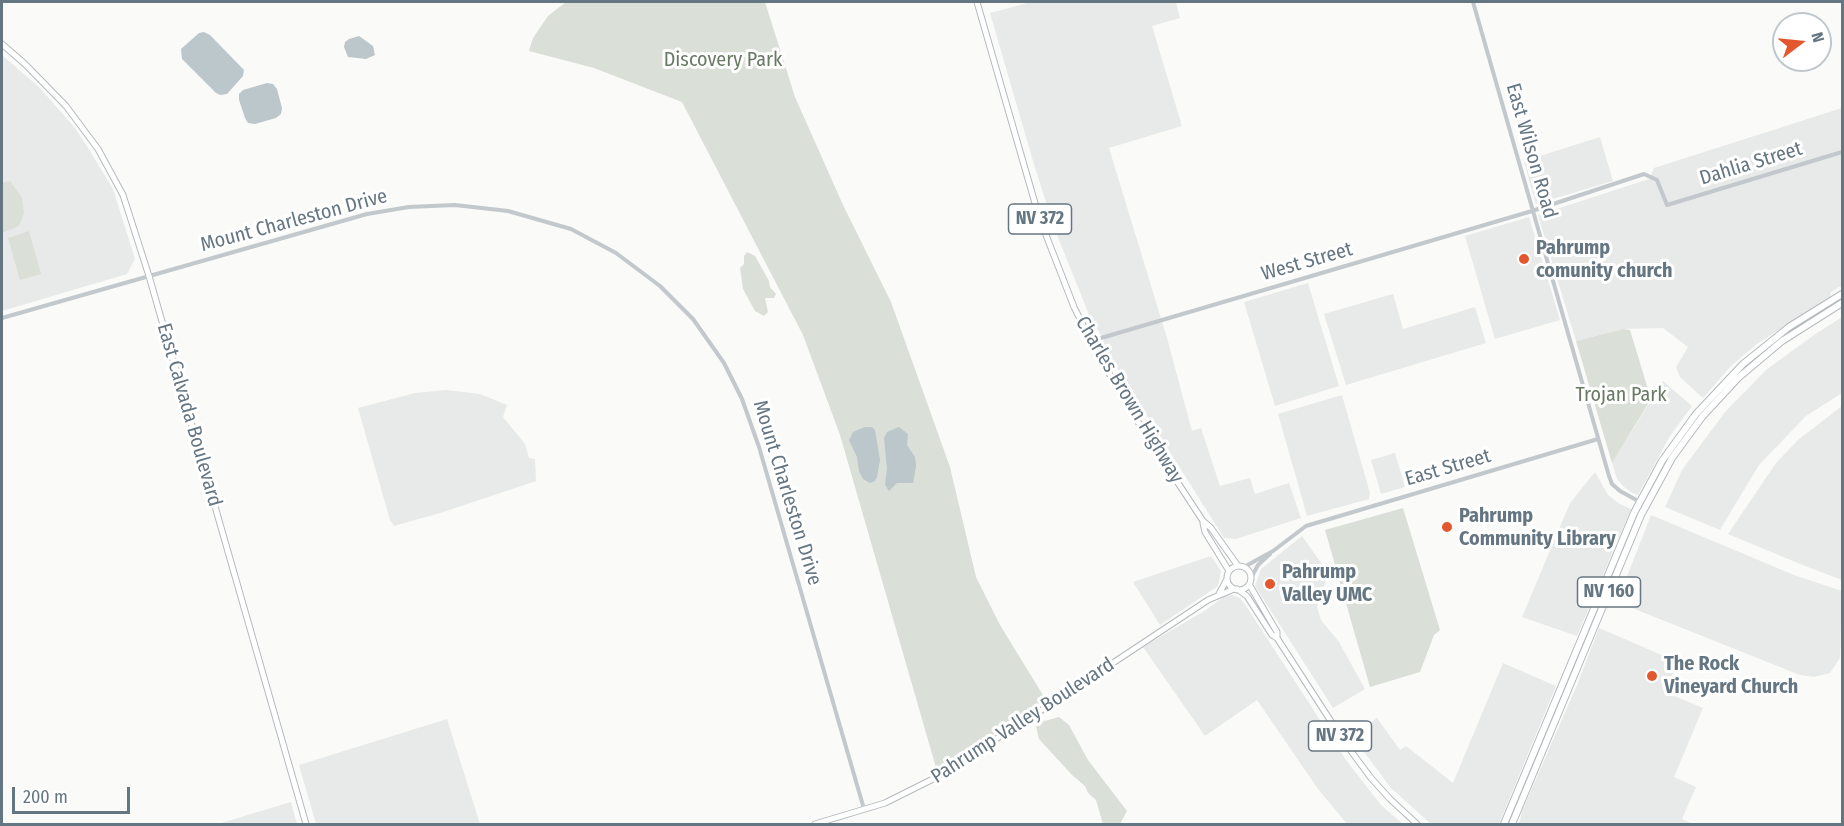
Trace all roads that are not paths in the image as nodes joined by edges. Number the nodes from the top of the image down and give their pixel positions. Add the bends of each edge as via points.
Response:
1 (977, 2) edge
2 (1473, 2) edge
3 (2, 44) edge
4 (1842, 152) edge
5 (1532, 211) junction
6 (149, 276) junction
7 (1842, 294) edge
8 (1842, 303) edge
9 (2, 318) edge
10 (1091, 341) junction
11 (1598, 439) junction
12 (1643, 504) junction
13 (1203, 521) junction
14 (1273, 551) junction
15 (1241, 566) junction
16 (1229, 571) junction
17 (1227, 579) junction
18 (1250, 581) junction
19 (1236, 589) junction
20 (1219, 594) junction
21 (1277, 638) junction
22 (1520, 786) junction
23 (864, 810) junction
24 (1516, 814) junction
25 (306, 825) edge
26 (815, 825) edge
27 (1417, 825) edge
28 (1504, 825) edge
29 (1512, 825) edge

1 - 10 main road, Charles Brown Highway / NV 372 via 1039,217
2 - 5 street, East Wilson Road
3 - 6 main road, East Calvada Boulevard via 59,97 98,149 123,195
4 - 5 street, Dahlia Street via 1668,205 1657,180 1644,174
5 - 10 street, West Street
5 - 11 street, East Wilson Road
6 - 9 street, Mount Charleston Drive
6 - 23 street, Mount Charleston Drive via 367,214 432,205 496,209 554,223 632,264 693,319 724,363 742,399
6 - 25 main road, East Calvada Boulevard
7 - 12 highway, NV 160 via 1789,327 1737,369 1696,414 1662,461
8 - 12 highway, NV 160 via 1782,341 1724,393 1685,440
10 - 13 main road, Charles Brown Highway / NV 372
11 - 12 street, East Wilson Road via 1612,484
11 - 14 street, East Street via 1306,526
12 - 22 highway, NV 160
12 - 24 highway, NV 160
13 - 15 main road, Charles Brown Highway / NV 372
13 - 16 main road, Charles Brown Highway / NV 372 via 1205,532
14 - 15 street
14 - 18 street via 1258,565
15 - 16 main road
15 - 18 main road, NV 372 via 1249,571
16 - 17 main road
17 - 19 main road, NV 372
17 - 20 main road, Pahrump Valley Boulevard
18 - 19 main road via 1244,588
18 - 21 main road, NV 372
19 - 20 main road, Pahrump Valley Boulevard
19 - 21 main road, NV 372 via 1247,596
20 - 23 main road, Pahrump Valley Boulevard via 933,779
21 - 27 main road, NV 372 via 1360,764
22 - 24 highway via 1513,810
22 - 28 highway, NV 160
23 - 26 main road, Pahrump Valley Boulevard
24 - 29 highway, NV 160

